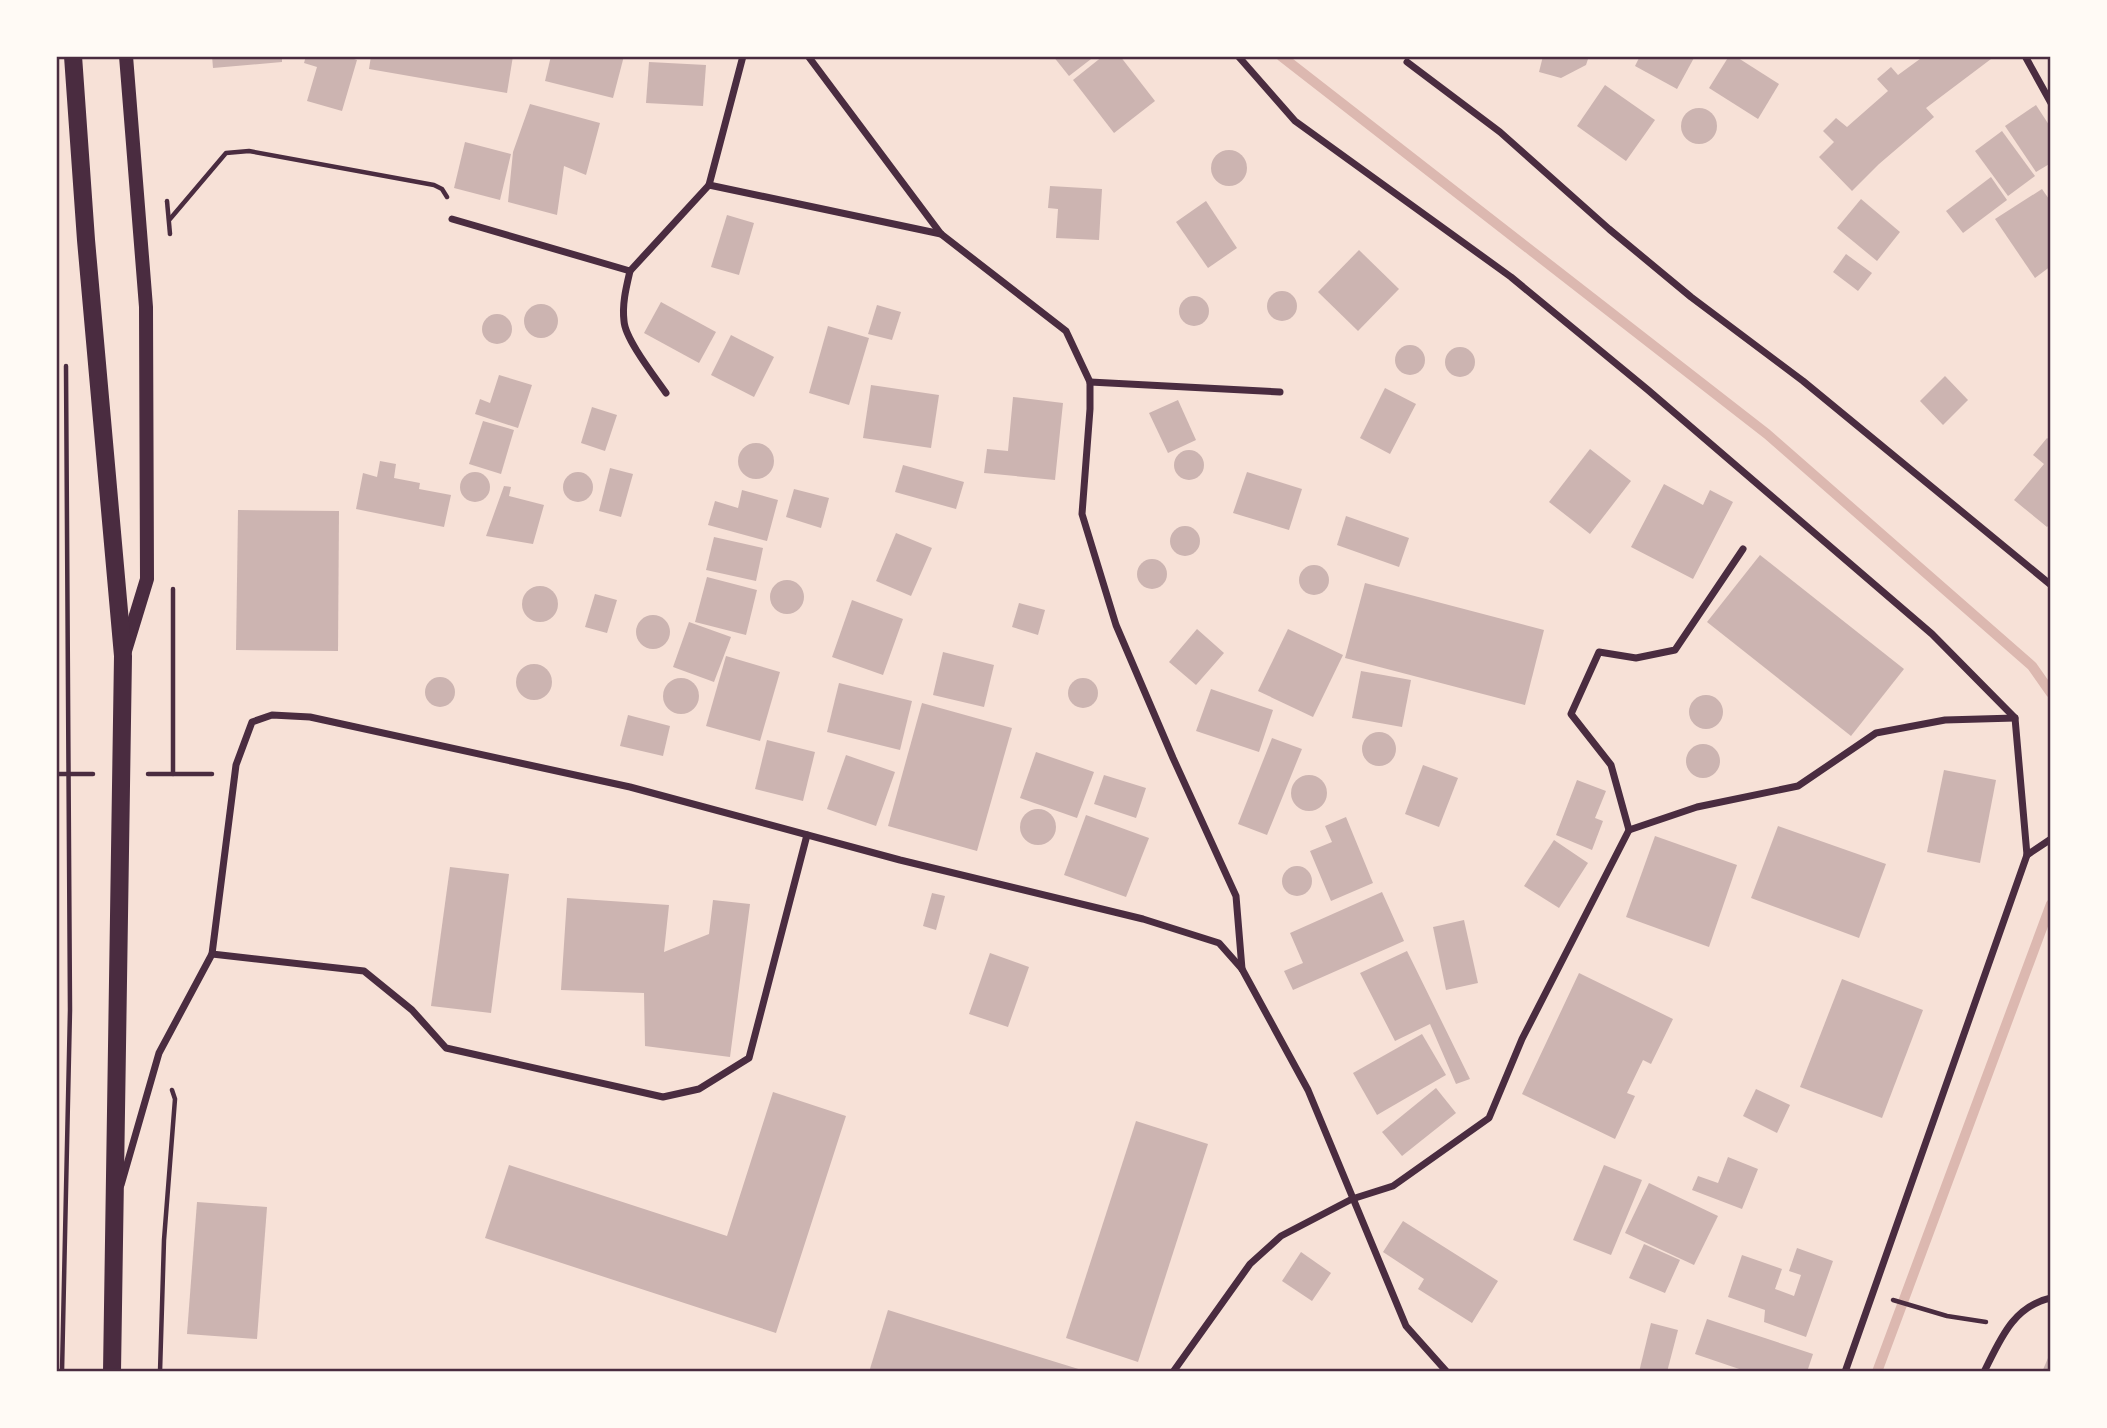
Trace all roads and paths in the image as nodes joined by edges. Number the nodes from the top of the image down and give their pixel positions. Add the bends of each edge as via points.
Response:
1 (73, 56) edge
2 (126, 56) edge
3 (743, 56) edge
4 (808, 56) edge
5 (1238, 56) edge
6 (2025, 56) edge
7 (1407, 62) dead end
8 (2051, 103) edge
9 (709, 185) junction
10 (169, 219) dead end
11 (452, 219) joint
12 (941, 234) junction
13 (630, 271) junction
14 (66, 355) dead end
15 (1090, 382) junction
16 (1280, 392) dead end
17 (666, 393) dead end
18 (1743, 549) dead end
19 (2051, 585) edge
20 (123, 656) junction
21 (2015, 718) junction
22 (1629, 830) junction
23 (807, 835) junction
24 (2051, 839) edge
25 (2027, 855) junction
26 (212, 954) junction
27 (1242, 969) junction
28 (159, 1053) junction
29 (1352, 1199) junction
30 (115, 1209) junction
31 (2051, 1298) edge
32 (1899, 1302) dead end
33 (2008, 1326) junction
34 (62, 1372) edge
35 (112, 1372) edge
36 (160, 1372) edge
37 (1173, 1372) edge
38 (1447, 1372) edge
39 (1845, 1372) edge
40 (1984, 1372) edge

1 - 20 main road
2 - 20 main road via 146,307 147,579
3 - 9 street
4 - 12 street
5 - 21 street via 1295,121 1511,277 1648,390 1933,634
6 - 8 street
7 - 19 street via 1500,132 1609,229
9 - 12 street
9 - 13 street
10 - 11 path via 226,153 249,151 434,185 449,199
11 - 13 street
12 - 15 street via 1066,331
13 - 17 street via 624,325
14 - 34 path via 70,1010
15 - 16 street
15 - 27 street via 1082,514 1116,625 1236,896
18 - 22 street via 1675,650 1636,658 1599,652 1571,714 1611,765
20 - 30 main road
21 - 22 street via 1945,720 1876,733 1798,786 1697,807
21 - 25 street
22 - 29 street via 1522,1039 1489,1118 1393,1186
23 - 26 street via 630,787 322,719 272,715 252,722 236,765
23 - 26 street via 749,1058 699,1089 663,1097 446,1048 412,1010 364,971
23 - 27 street via 1156,923 1219,943
24 - 25 street
25 - 39 street
26 - 28 street
27 - 29 street via 1308,1090
28 - 30 street
28 - 36 path via 176,1099 164,1240
29 - 37 street via 1281,1237 1250,1264
29 - 38 street via 1406,1326
30 - 35 main road
31 - 33 street via 2035,1301
32 - 33 path
33 - 40 street

